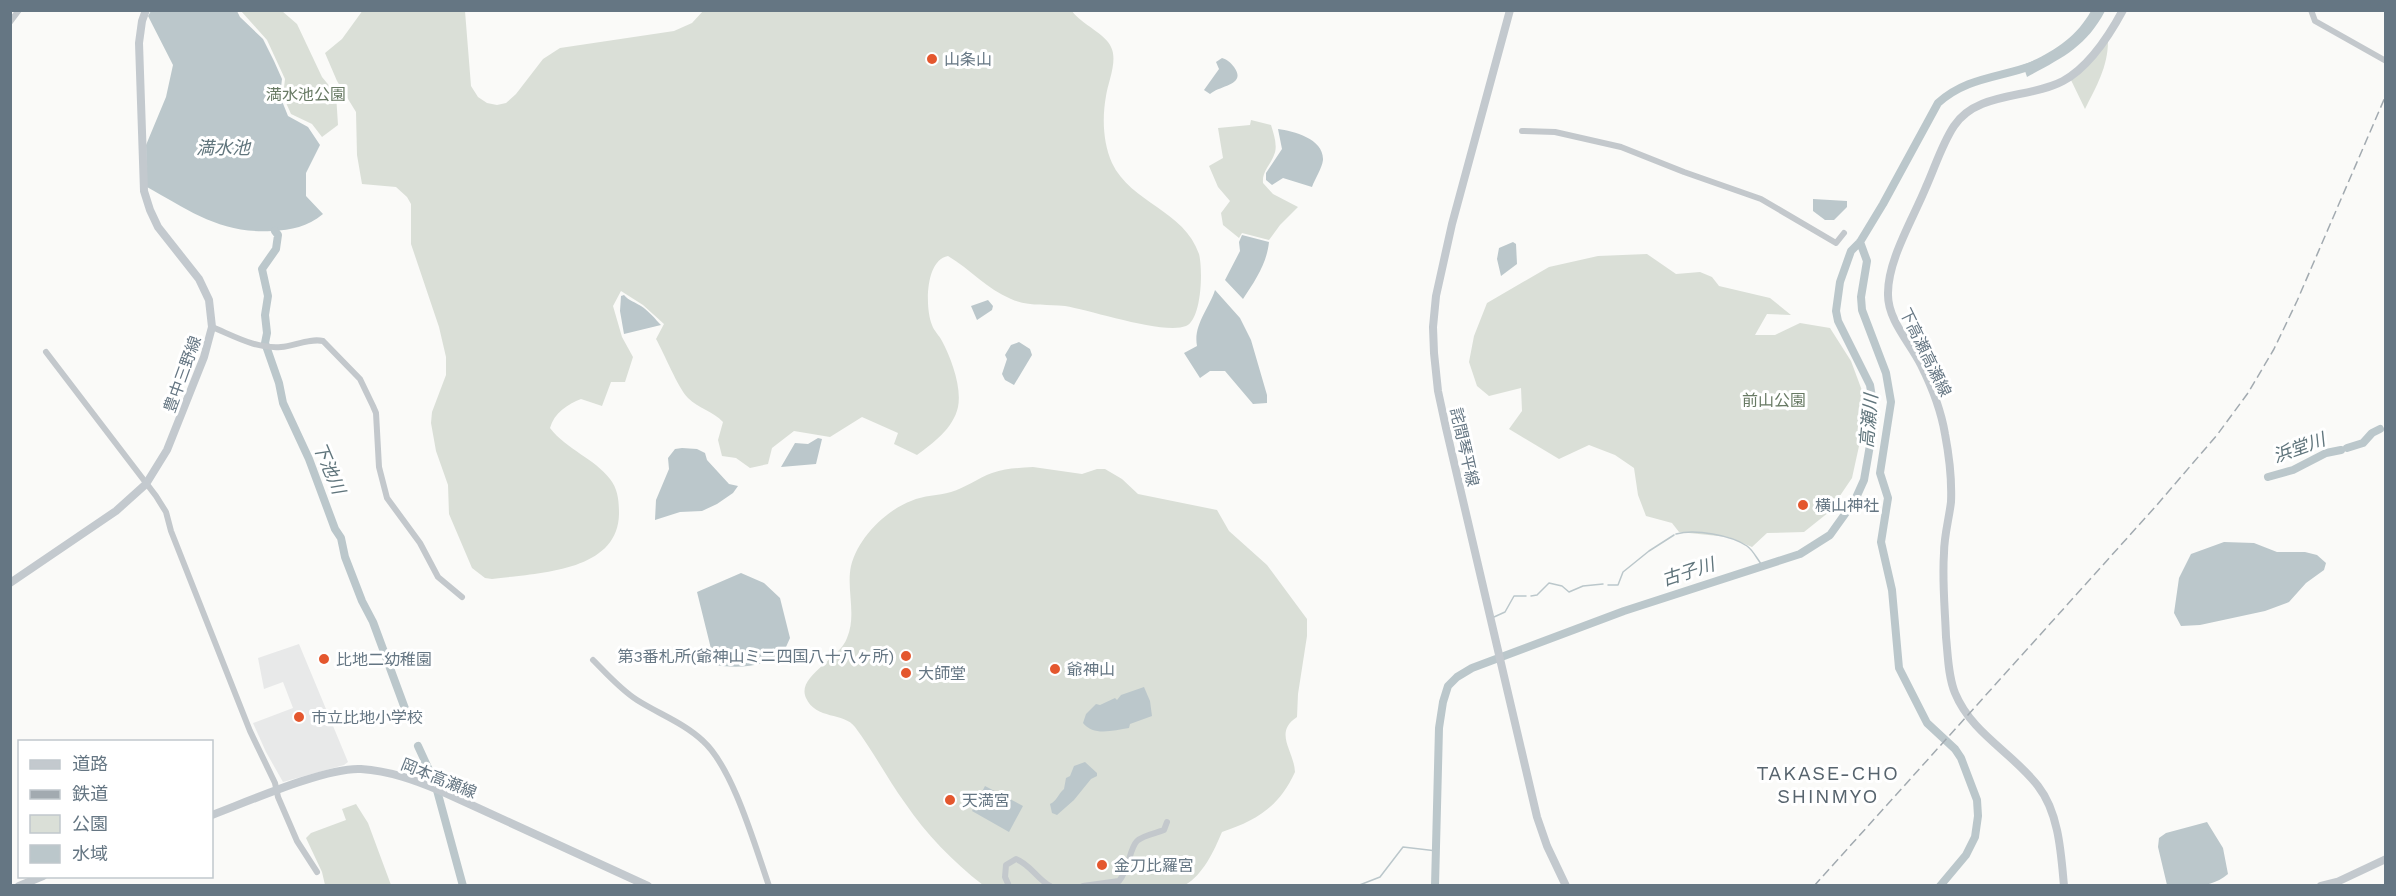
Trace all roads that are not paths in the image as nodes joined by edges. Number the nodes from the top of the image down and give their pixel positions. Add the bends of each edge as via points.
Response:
1 (19, 10) edge
2 (146, 10) edge
3 (1510, 10) edge
4 (2123, 10) edge
5 (2311, 10) edge
6 (10, 22) edge
7 (2385, 61) edge
8 (1522, 131) dead end
9 (1844, 233) dead end
10 (212, 327) junction
11 (46, 352) dead end
12 (146, 484) junction
13 (10, 583) edge
14 (462, 597) dead end
15 (593, 660) dead end
16 (277, 791) junction
17 (213, 815) edge
18 (1167, 822) dead end
19 (2385, 860) edge
20 (317, 872) dead end
21 (38, 878) edge
22 (19, 885) edge
23 (648, 885) edge
24 (769, 885) edge
25 (1009, 885) edge
26 (1050, 885) edge
27 (1083, 885) edge
28 (1566, 885) edge
29 (2064, 885) edge
30 (2321, 885) edge

1 - 6 street
2 - 10 main road, 豊中三野線 via 139,43 144,191 158,226 206,291
3 - 28 main road, 詫間琴平線 via 1442,264 1433,327 1438,391 1537,817
4 - 29 main road, 下高瀬高瀬線 via 2098,48 2066,80 2045,89 1983,103 1960,118 1944,144 1889,281 1889,306 1922,367 1946,438 1951,500 1944,554 1944,603 1954,691 1974,725 2040,787 2056,825
5 - 7 street via 2315,21
8 - 9 street via 1555,132 1621,147 1761,200 1836,243
10 - 12 main road, 豊中三野線 via 167,450
10 - 14 street via 263,347 323,341 360,379 376,413 379,467 387,498 420,543 438,577
11 - 12 street
12 - 13 main road, 豊中三野線 via 117,511
12 - 16 street via 166,512
15 - 24 street via 636,699 683,726 716,755
16 - 17 main road, 岡本高瀬線
16 - 20 street via 297,841
16 - 23 main road, 岡本高瀬線 via 359,769 389,772 438,790
18 - 27 street via 1164,830 1137,841 1119,881
19 - 30 main road via 2337,882
21 - 22 main road
25 - 26 street via 1006,865 1016,859

